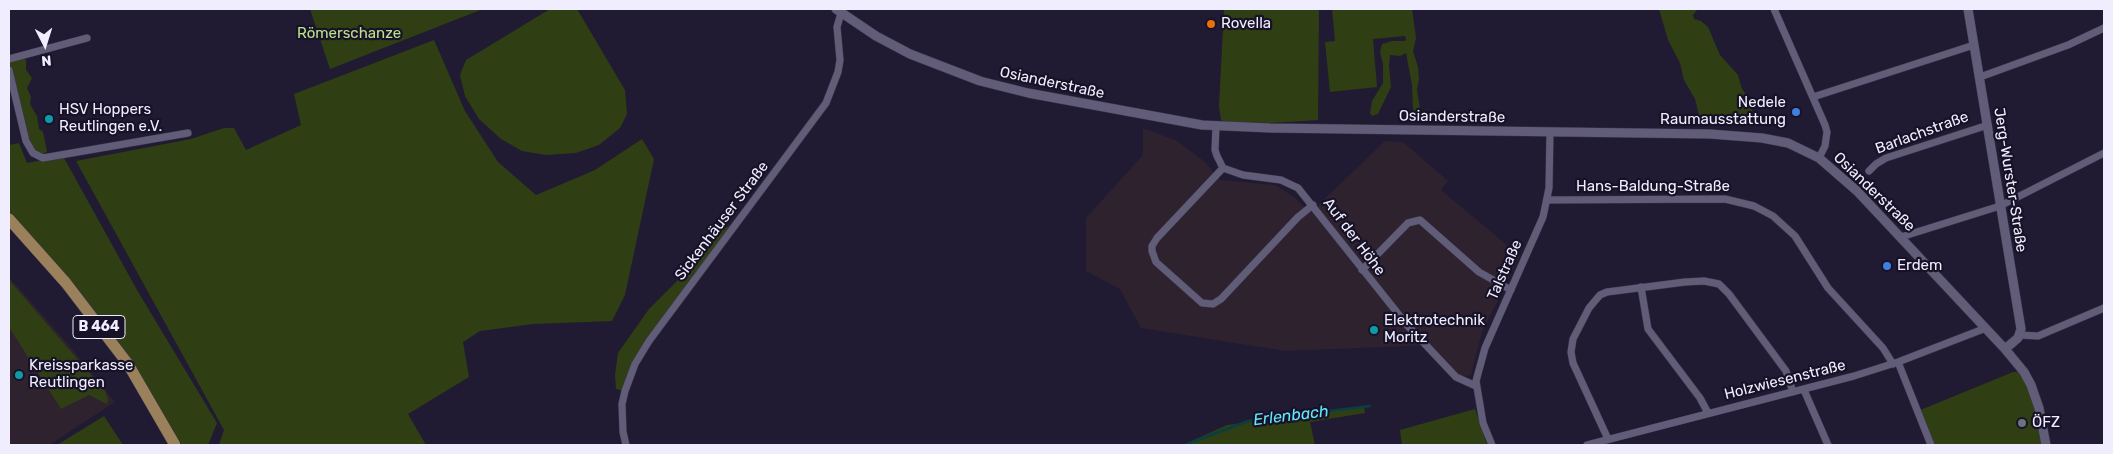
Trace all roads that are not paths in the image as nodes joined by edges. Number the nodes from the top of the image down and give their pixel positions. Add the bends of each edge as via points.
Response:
1 (1774, 9) edge
2 (1968, 9) edge
3 (839, 11) edge
4 (2104, 28) edge
5 (87, 38) dead end
6 (1974, 45) junction
7 (9, 59) edge
8 (9, 70) edge
9 (1980, 77) junction
10 (1813, 97) junction
11 (1988, 125) junction
12 (1216, 126) junction
13 (1550, 132) junction
14 (188, 133) dead end
15 (2104, 153) edge
16 (1819, 158) junction
17 (1223, 168) junction
18 (1869, 171) dead end
19 (1547, 200) junction
20 (1313, 205) junction
21 (2000, 206) junction
22 (9, 219) edge
23 (1901, 237) junction
24 (1362, 270) junction
25 (1641, 287) junction
26 (1511, 290) junction
27 (2104, 308) edge
28 (1986, 328) junction
29 (2020, 335) junction
30 (2005, 349) junction
31 (1896, 363) junction
32 (1476, 386) junction
33 (1804, 390) junction
34 (1793, 392) junction
35 (1708, 413) junction
36 (1608, 439) junction
37 (174, 445) edge
38 (626, 445) edge
39 (1492, 445) edge
40 (1588, 445) edge
41 (1828, 445) edge
42 (1931, 445) edge
43 (2046, 445) edge

1 - 10 street
2 - 6 street, Jerg-Wurster-Straße
3 - 12 street, Osianderstraße via 901,49 980,81 1086,104
3 - 38 street, Sickenhäuser Straße via 840,60 826,103 635,364 622,404
4 - 9 street via 2068,45
5 - 7 street
6 - 9 street, Jerg-Wurster-Straße
6 - 10 street
8 - 14 street via 26,141 33,153 43,158
9 - 11 street, Jerg-Wurster-Straße
10 - 16 street via 1827,132
11 - 18 street, Barlachstraße via 1886,158
11 - 21 street, Jerg-Wurster-Straße
12 - 13 street, Osianderstraße
12 - 17 street via 1215,150
13 - 16 street, Osianderstraße via 1741,135 1788,143
13 - 19 street, Talstraße
15 - 21 street
16 - 23 street, Osianderstraße via 1857,191
17 - 20 street, Auf der Höhe via 1290,184
17 - 20 street via 1152,246 1156,262 1202,303 1214,304 1221,299
19 - 26 street, Talstraße via 1537,234
19 - 31 street, Hans-Baldung-Straße via 1726,200 1754,206 1773,216 1795,236 1828,288
20 - 24 street, Auf der Höhe
21 - 23 street
21 - 29 street, Jerg-Wurster-Straße
22 - 37 main road, B 464 via 66,283 128,364
23 - 28 street, Osianderstraße
24 - 26 street via 1408,223 1417,220 1478,272
24 - 32 street, Auf der Höhe via 1452,373
25 - 34 street via 1704,281 1719,284 1786,371
25 - 35 street via 1648,330
25 - 36 street via 1600,295 1571,345 1573,363
26 - 32 street, Talstraße via 1484,353
27 - 29 street via 2038,336
28 - 30 street, Osianderstraße
28 - 31 street, Holzwiesenstraße
29 - 30 street
30 - 43 street, Osianderstraße via 2031,385
31 - 33 street, Holzwiesenstraße
31 - 42 street, Hans-Baldung-Straße
32 - 39 street, Talstraße via 1482,423
33 - 34 street, Holzwiesenstraße
33 - 41 street
34 - 35 street, Holzwiesenstraße
35 - 36 street, Holzwiesenstraße
36 - 40 street, Holzwiesenstraße

